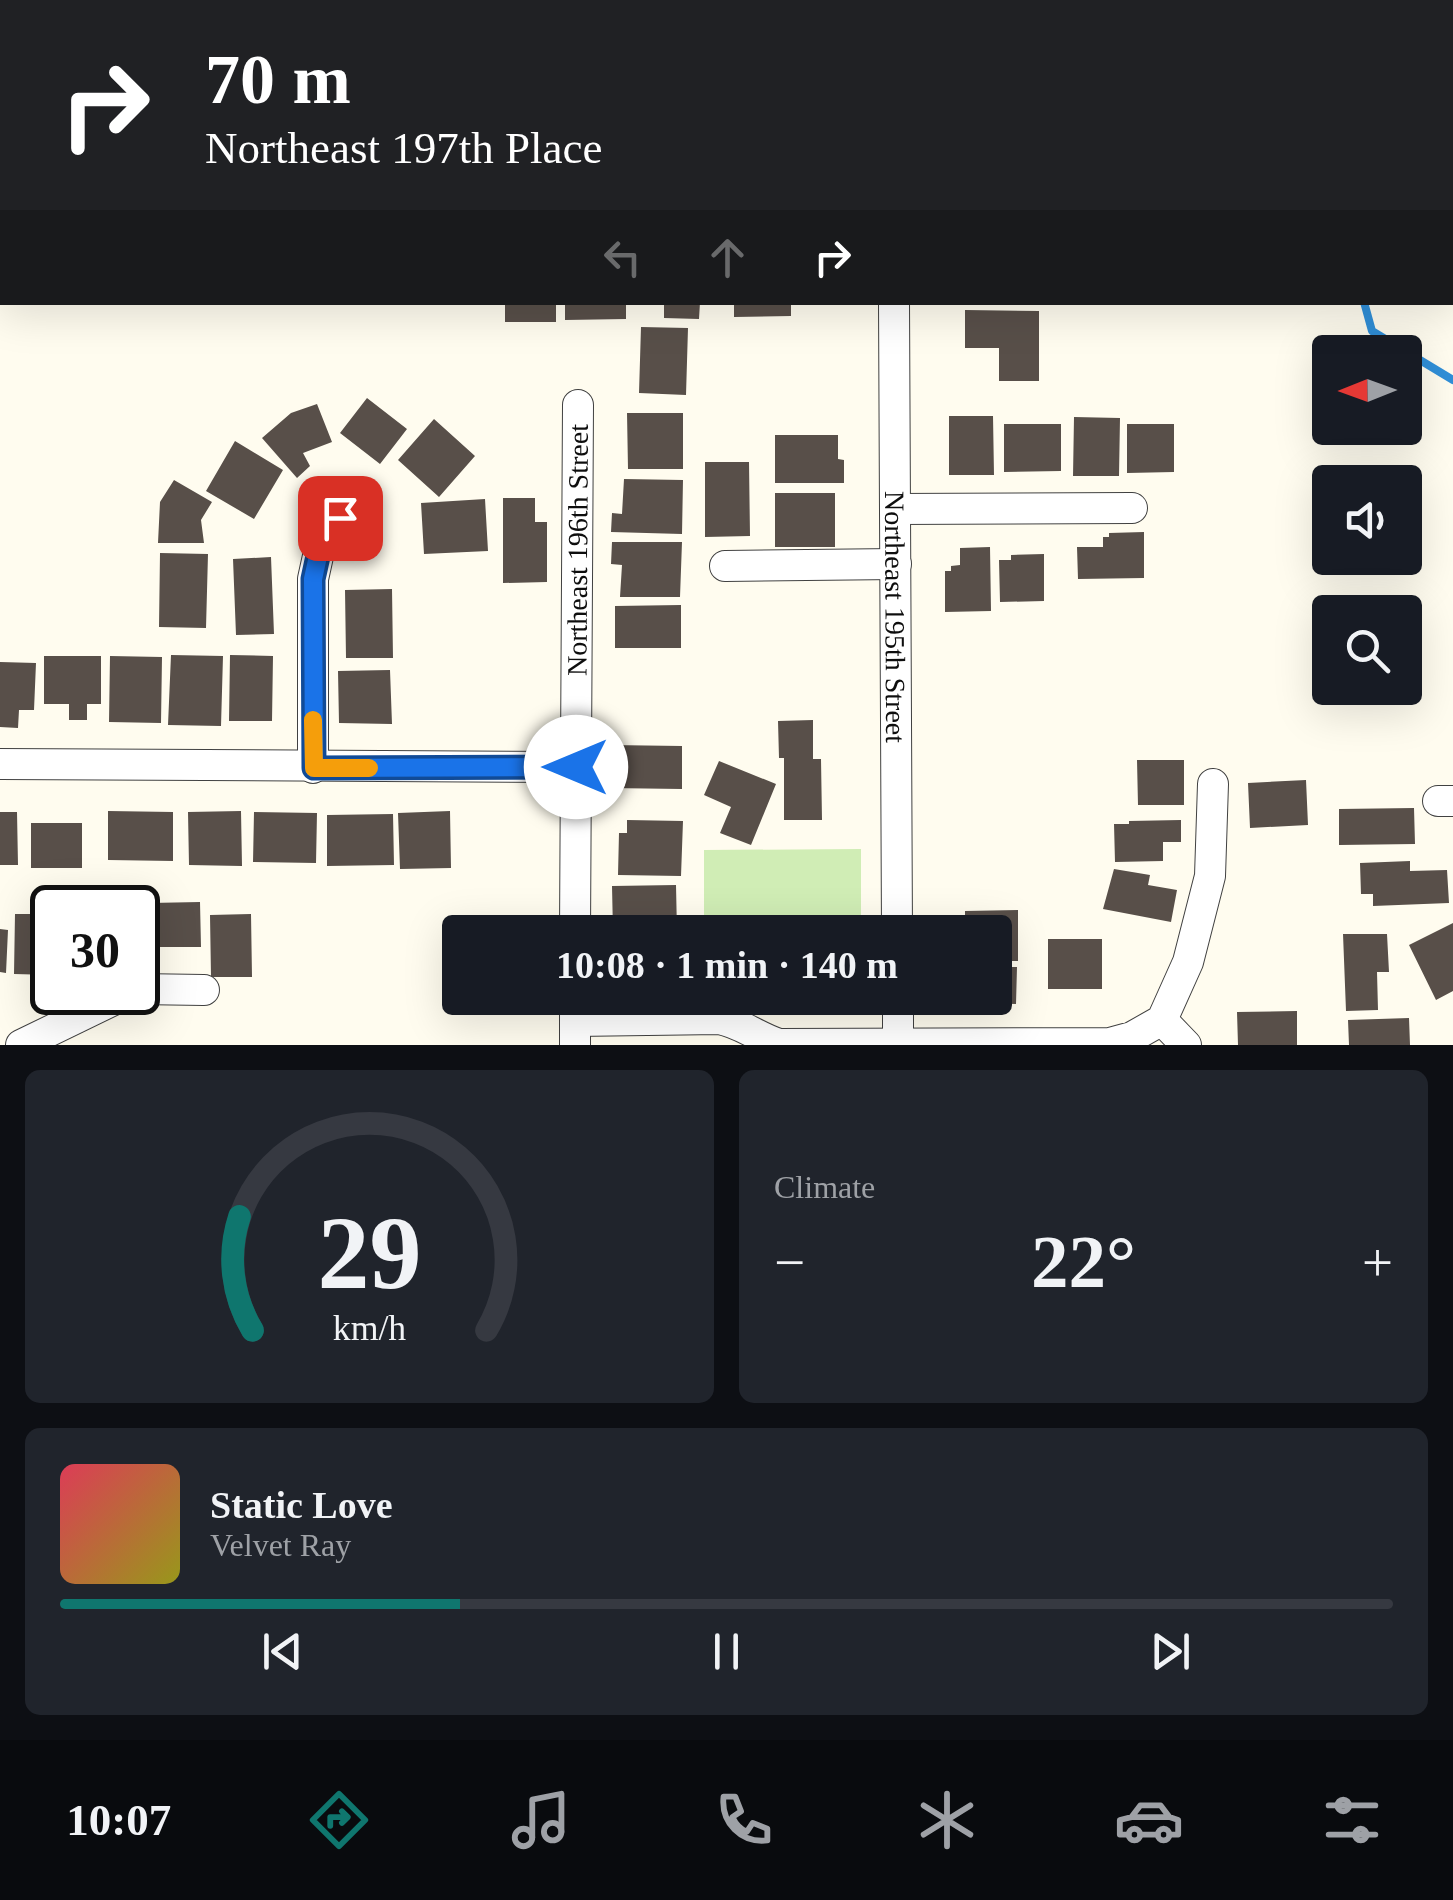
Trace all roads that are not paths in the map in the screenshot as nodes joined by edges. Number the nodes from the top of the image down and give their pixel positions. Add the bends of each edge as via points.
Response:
1 (894, 305) edge
2 (578, 404) dead end
3 (1132, 508) dead end
4 (896, 509) junction
5 (340, 518) dead end
6 (896, 564) junction
7 (725, 566) dead end
8 (0, 764) edge
9 (576, 767) junction
10 (314, 768) junction
11 (1213, 784) dead end
12 (575, 915) edge
13 (897, 915) edge
14 (160, 989) edge
15 (204, 990) dead end
16 (83, 1015) edge
17 (898, 1015) edge
18 (1162, 1020) junction
19 (575, 1021) edge
20 (898, 1044) edge
21 (22, 1045) edge
22 (1186, 1045) edge

1 - 4 street, Northeast 195th Street
2 - 9 street, Northeast 196th Street
3 - 4 street
4 - 6 street, Northeast 195th Street
5 - 10 street via 320,547 313,579
6 - 7 street
6 - 13 street, Northeast 195th Street
8 - 10 street
9 - 10 street
9 - 12 street, Northeast 196th Street
11 - 18 street via 1204,907
14 - 15 street
16 - 21 street
17 - 20 street
18 - 20 street via 1110,1042
18 - 22 street
19 - 20 street via 719,1019 779,1044

